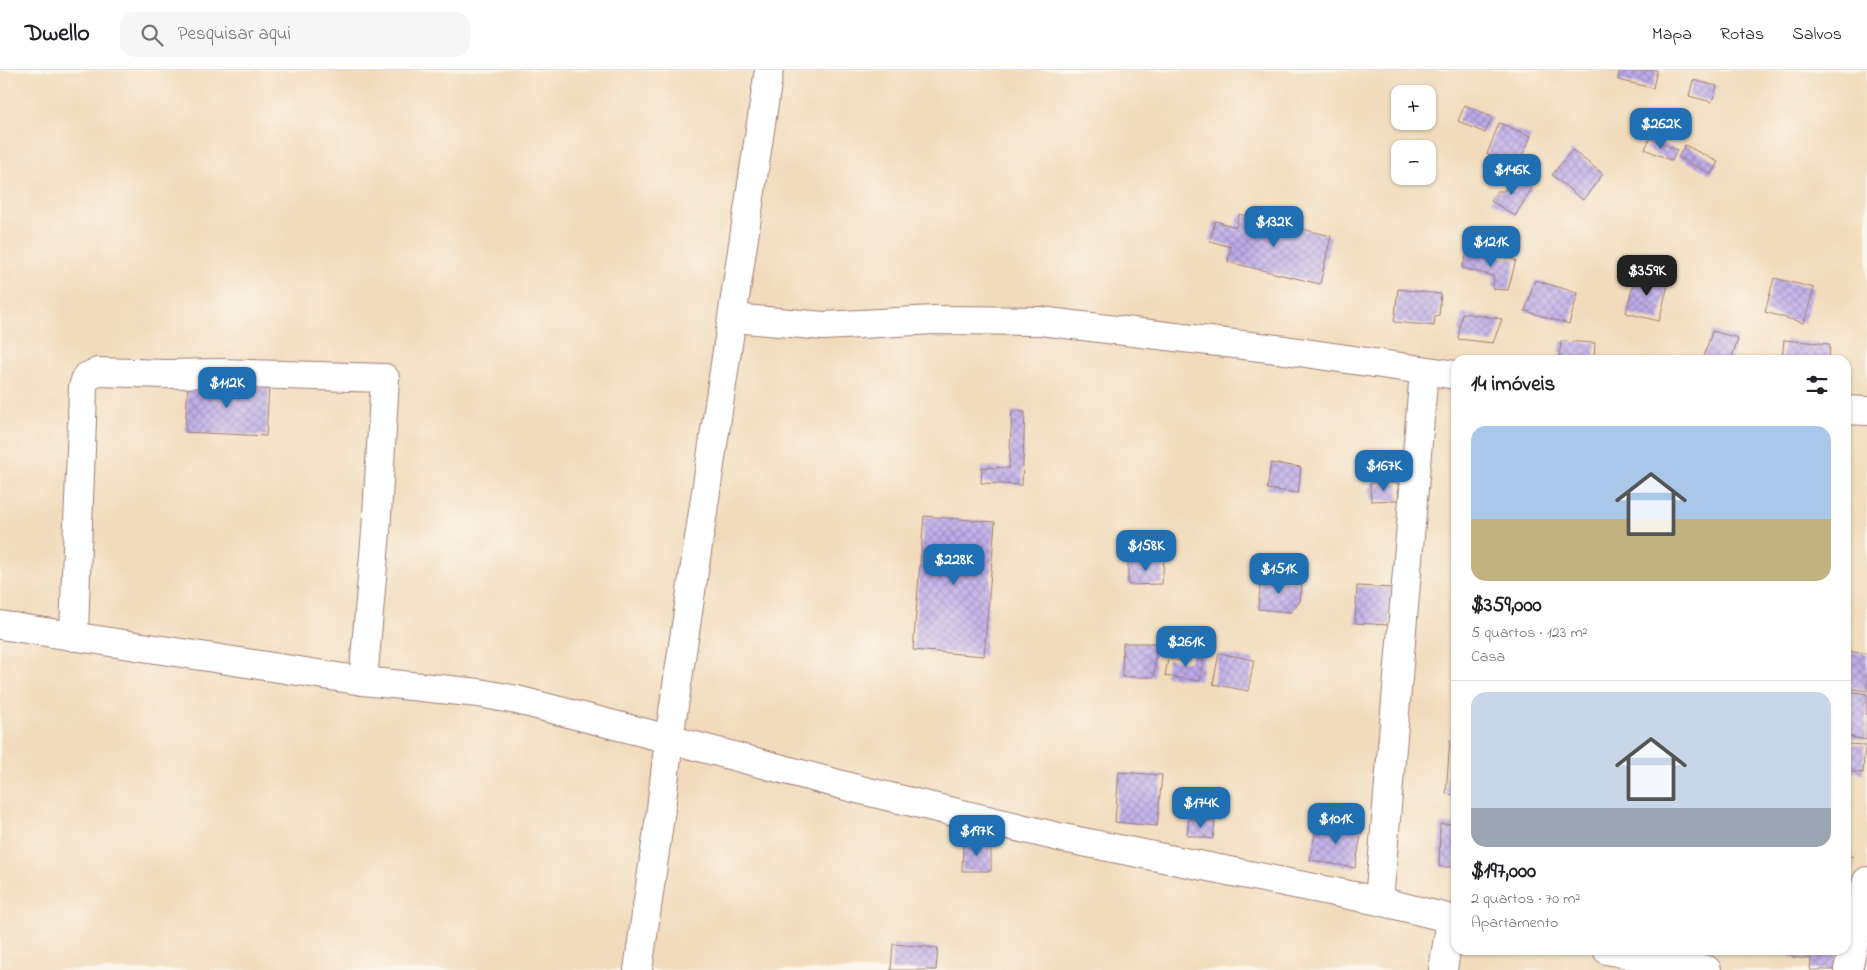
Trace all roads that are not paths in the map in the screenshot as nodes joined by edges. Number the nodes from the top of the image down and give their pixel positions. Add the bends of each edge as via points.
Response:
1 (769, 70) edge
2 (733, 318) junction
3 (1424, 371) junction
4 (1451, 374) edge
5 (1851, 410) edge
6 (1867, 412) edge
7 (0, 625) edge
8 (74, 637) junction
9 (363, 681) junction
10 (669, 739) junction
11 (1867, 881) edge
12 (1380, 902) junction
13 (1451, 920) edge
14 (1451, 930) edge
15 (1632, 955) edge
16 (638, 970) edge
17 (1443, 970) edge
18 (1707, 970) edge
19 (1848, 970) edge

1 - 2 street
2 - 3 street via 824,326 934,320 1040,321 1285,350
2 - 10 street
3 - 4 street
3 - 12 street
5 - 6 street
7 - 8 street
8 - 9 street
8 - 9 street via 76,537 86,378 98,372 385,378
9 - 10 street via 517,700
10 - 12 street via 861,790 1063,838
10 - 16 street
11 - 19 street
12 - 13 street
14 - 17 street
15 - 18 street

